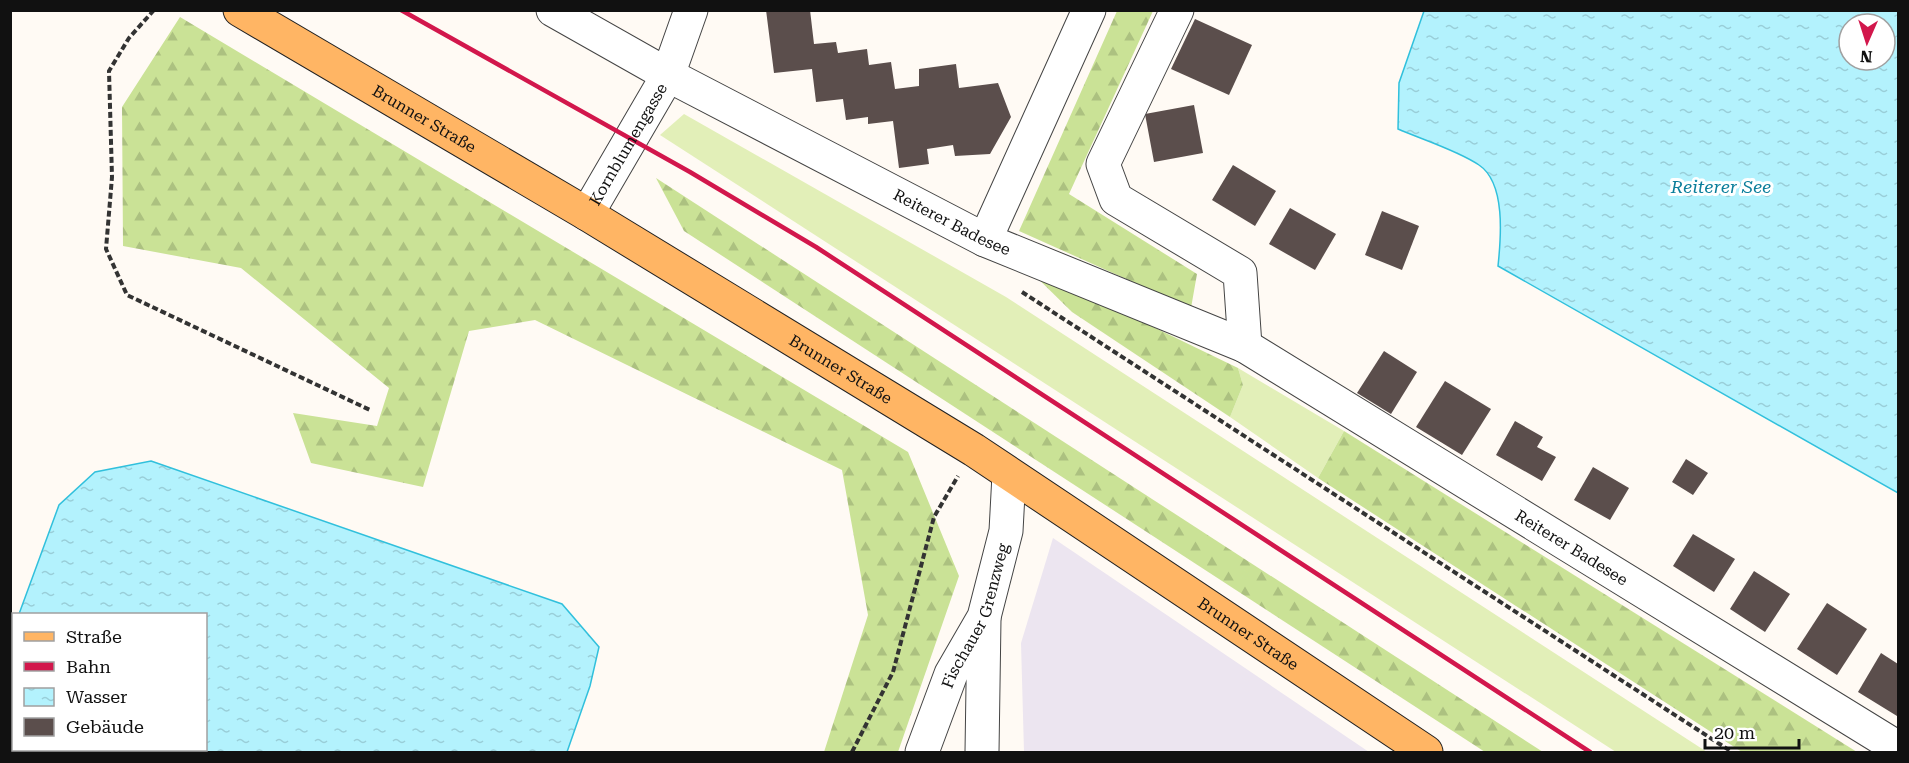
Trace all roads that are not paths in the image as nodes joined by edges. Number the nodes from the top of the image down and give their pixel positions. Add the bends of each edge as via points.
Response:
1 (240, 10) edge
2 (553, 10) edge
3 (691, 10) edge
4 (1089, 10) edge
5 (1177, 10) edge
6 (668, 75) junction
7 (587, 214) junction
8 (985, 240) junction
9 (1245, 346) junction
10 (1009, 475) junction
11 (984, 617) junction
12 (1899, 748) edge
13 (922, 753) edge
14 (982, 753) edge
15 (1426, 753) edge

1 - 7 main road, Brunner Straße
2 - 6 street, Reiterer Badesee
3 - 6 street, Kornblumengasse
4 - 8 street
5 - 9 street via 1103,164 1116,199 1240,273
6 - 7 street, Kornblumengasse
6 - 8 street, Reiterer Badesee
7 - 10 main road, Brunner Straße
8 - 9 street, Reiterer Badesee
9 - 12 street, Reiterer Badesee
10 - 11 street, Fischauer Grenzweg via 1006,531
10 - 15 main road, Brunner Straße
11 - 13 street, Fischauer Grenzweg via 951,674
11 - 14 street

